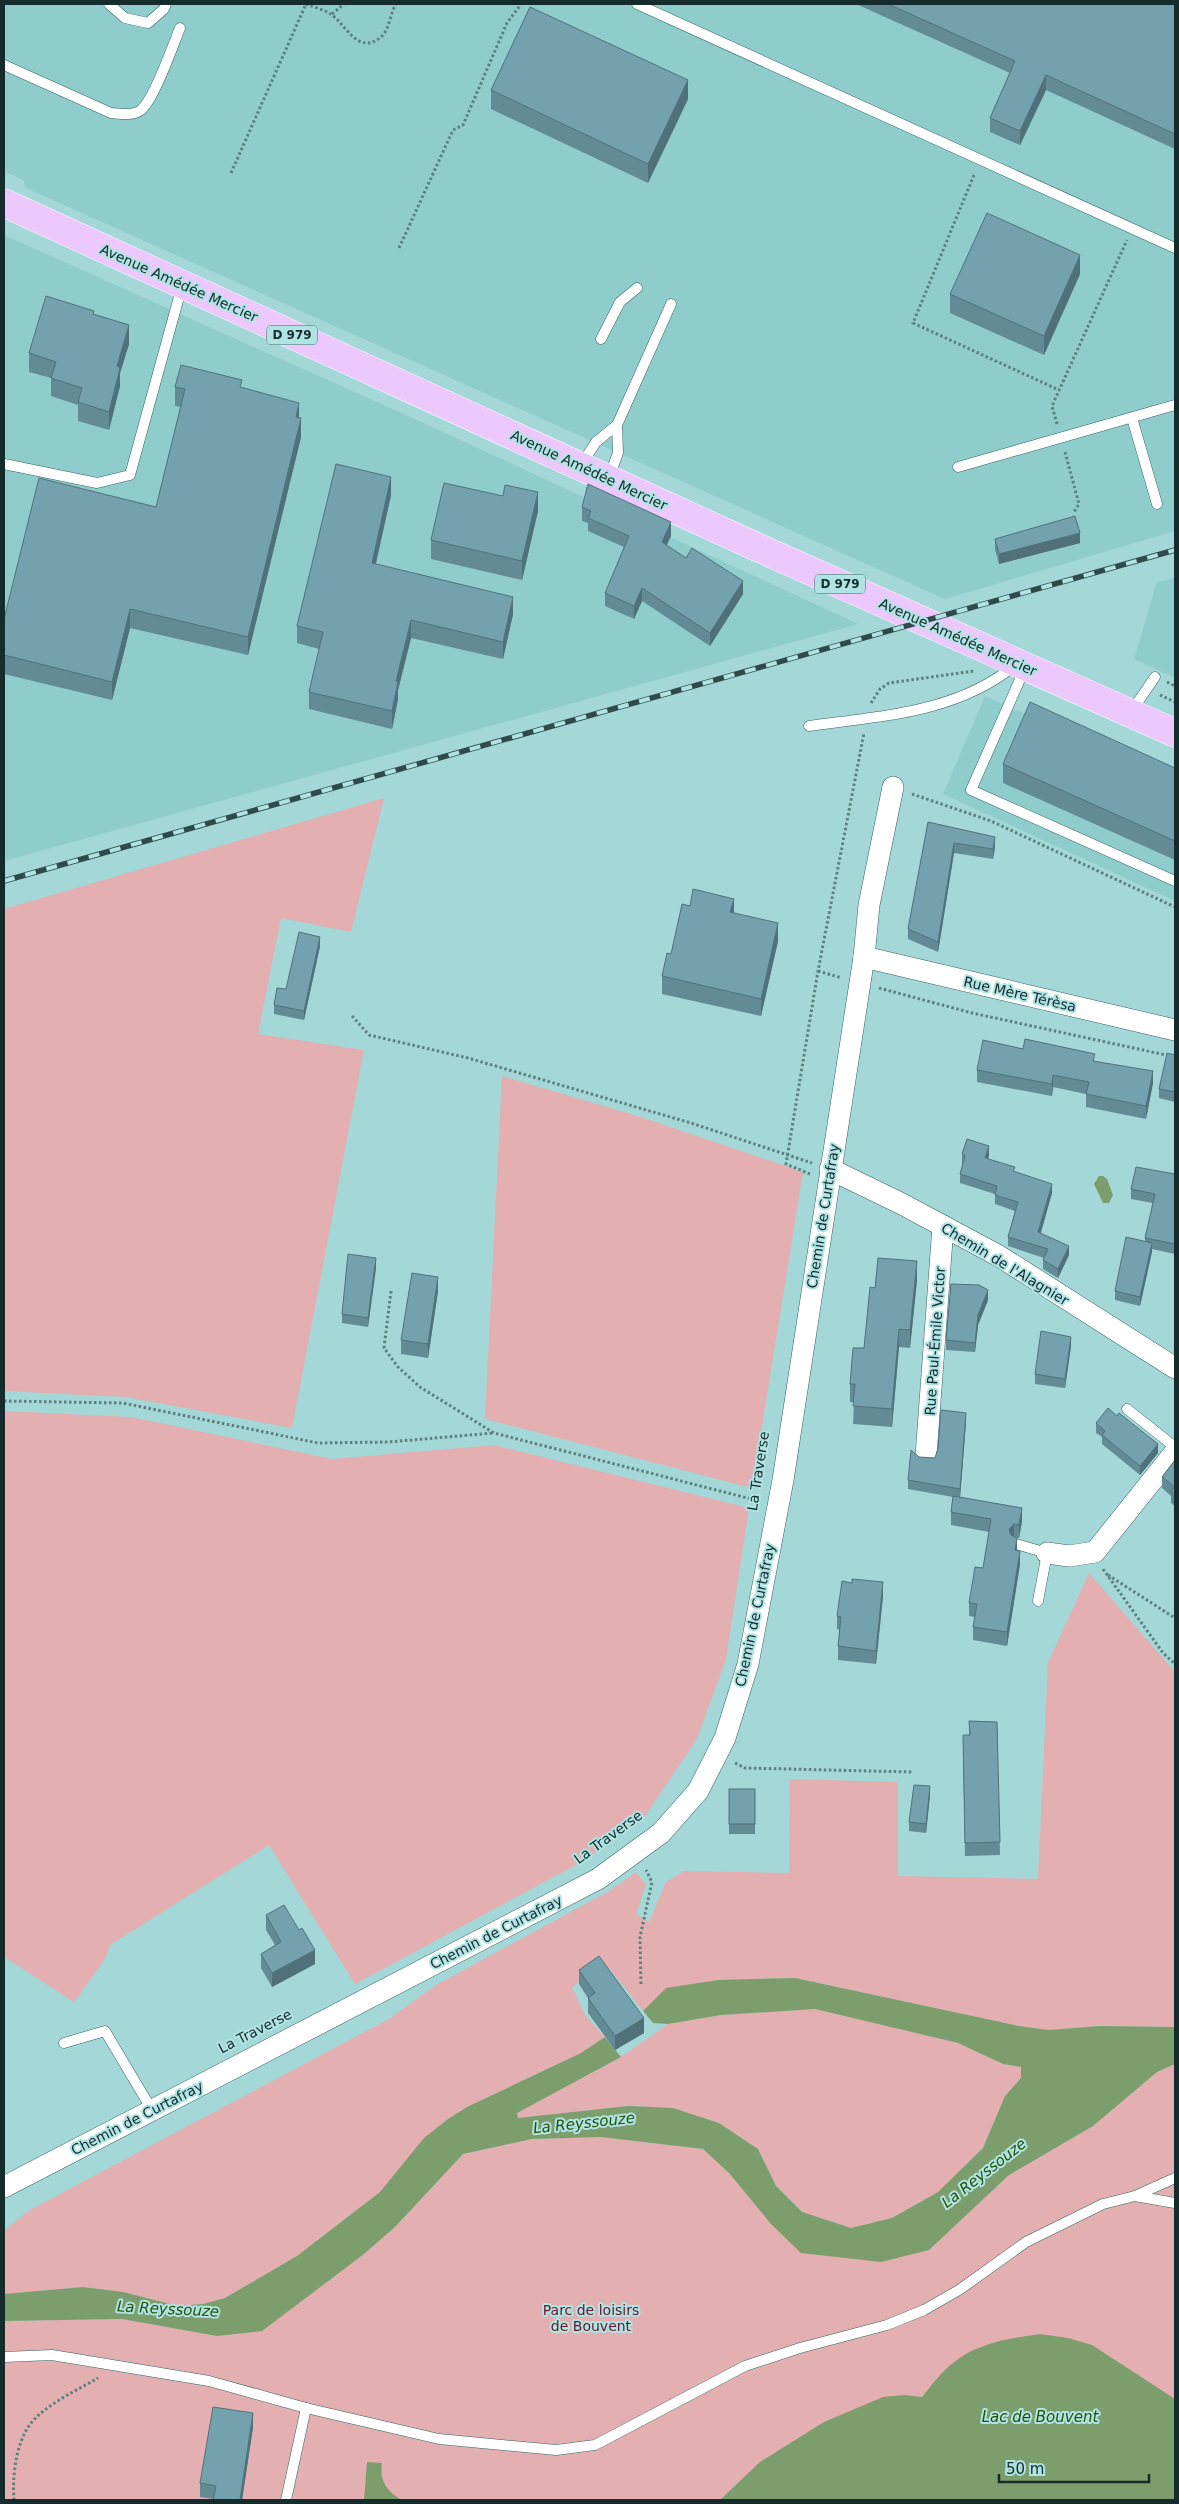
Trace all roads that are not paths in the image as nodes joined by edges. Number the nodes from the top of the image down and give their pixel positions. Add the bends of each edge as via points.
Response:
1 (110, 4) edge
2 (166, 4) edge
3 (637, 4) edge
4 (180, 28) dead end
5 (4, 65) edge
6 (4, 204) edge
7 (1175, 248) edge
8 (182, 285) junction
9 (637, 288) dead end
10 (671, 304) dead end
11 (601, 339) dead end
12 (1175, 405) edge
13 (1132, 418) junction
14 (617, 425) junction
15 (4, 464) edge
16 (580, 466) junction
17 (958, 467) dead end
18 (608, 479) junction
19 (1157, 504) dead end
20 (1022, 665) junction
21 (1155, 677) dead end
22 (1131, 713) junction
23 (809, 726) dead end
24 (1175, 733) edge
25 (893, 787) road end
26 (1175, 881) edge
27 (864, 957) junction
28 (1175, 1030) edge
29 (821, 1173) junction
30 (943, 1226) junction
31 (1175, 1368) edge
32 (1127, 1409) dead end
33 (1175, 1447) edge
34 (1175, 1452) edge
35 (926, 1456) edge
36 (1016, 1544) edge
37 (1048, 1553) junction
38 (1038, 1601) dead end
39 (64, 2043) dead end
40 (152, 2110) junction
41 (1175, 2178) edge
42 (4, 2187) edge
43 (1135, 2196) junction
44 (1175, 2204) edge
45 (4, 2357) edge
46 (306, 2408) junction
47 (286, 2500) edge

1 - 2 lane via 124,18 148,23
3 - 7 lane
4 - 5 lane via 149,99 141,110 130,114 111,113
6 - 8 main road, Avenue Amédée Mercier / D 979
8 - 15 lane via 130,475 96,483
8 - 16 main road, Avenue Amédée Mercier / D 979
9 - 11 lane via 620,302
10 - 14 lane
12 - 13 lane
13 - 17 lane
13 - 19 lane
14 - 16 lane via 596,442
14 - 18 lane via 618,453
16 - 18 main road, Avenue Amédée Mercier / D 979
18 - 20 main road, Avenue Amédée Mercier / D 979
20 - 22 main road, Avenue Amédée Mercier / D 979
20 - 23 lane via 946,703
20 - 26 lane via 971,790
21 - 22 lane
22 - 24 main road, Avenue Amédée Mercier / D 979
25 - 27 street, Chemin de Curtafray via 869,905
27 - 28 street, Rue Mère Térèsa
27 - 29 street, Chemin de Curtafray
29 - 30 street, Chemin de l'Alagnier
29 - 40 street, Chemin de Curtafray via 783,1480 748,1664 725,1738 698,1791 661,1833 598,1879
30 - 31 street, Chemin de l'Alagnier via 999,1256
30 - 35 street, Rue Paul-Émile Victor
32 - 33 lane
34 - 37 street via 1095,1552 1069,1556
36 - 37 lane
37 - 38 lane
39 - 40 lane via 105,2031
40 - 42 street, Chemin de Curtafray
41 - 43 lane
43 - 44 lane
43 - 46 lane via 1104,2204 1026,2242 959,2290 924,2310 887,2325 745,2366 595,2445 556,2450 439,2439
45 - 46 lane via 52,2355 120,2365 209,2381
46 - 47 lane

